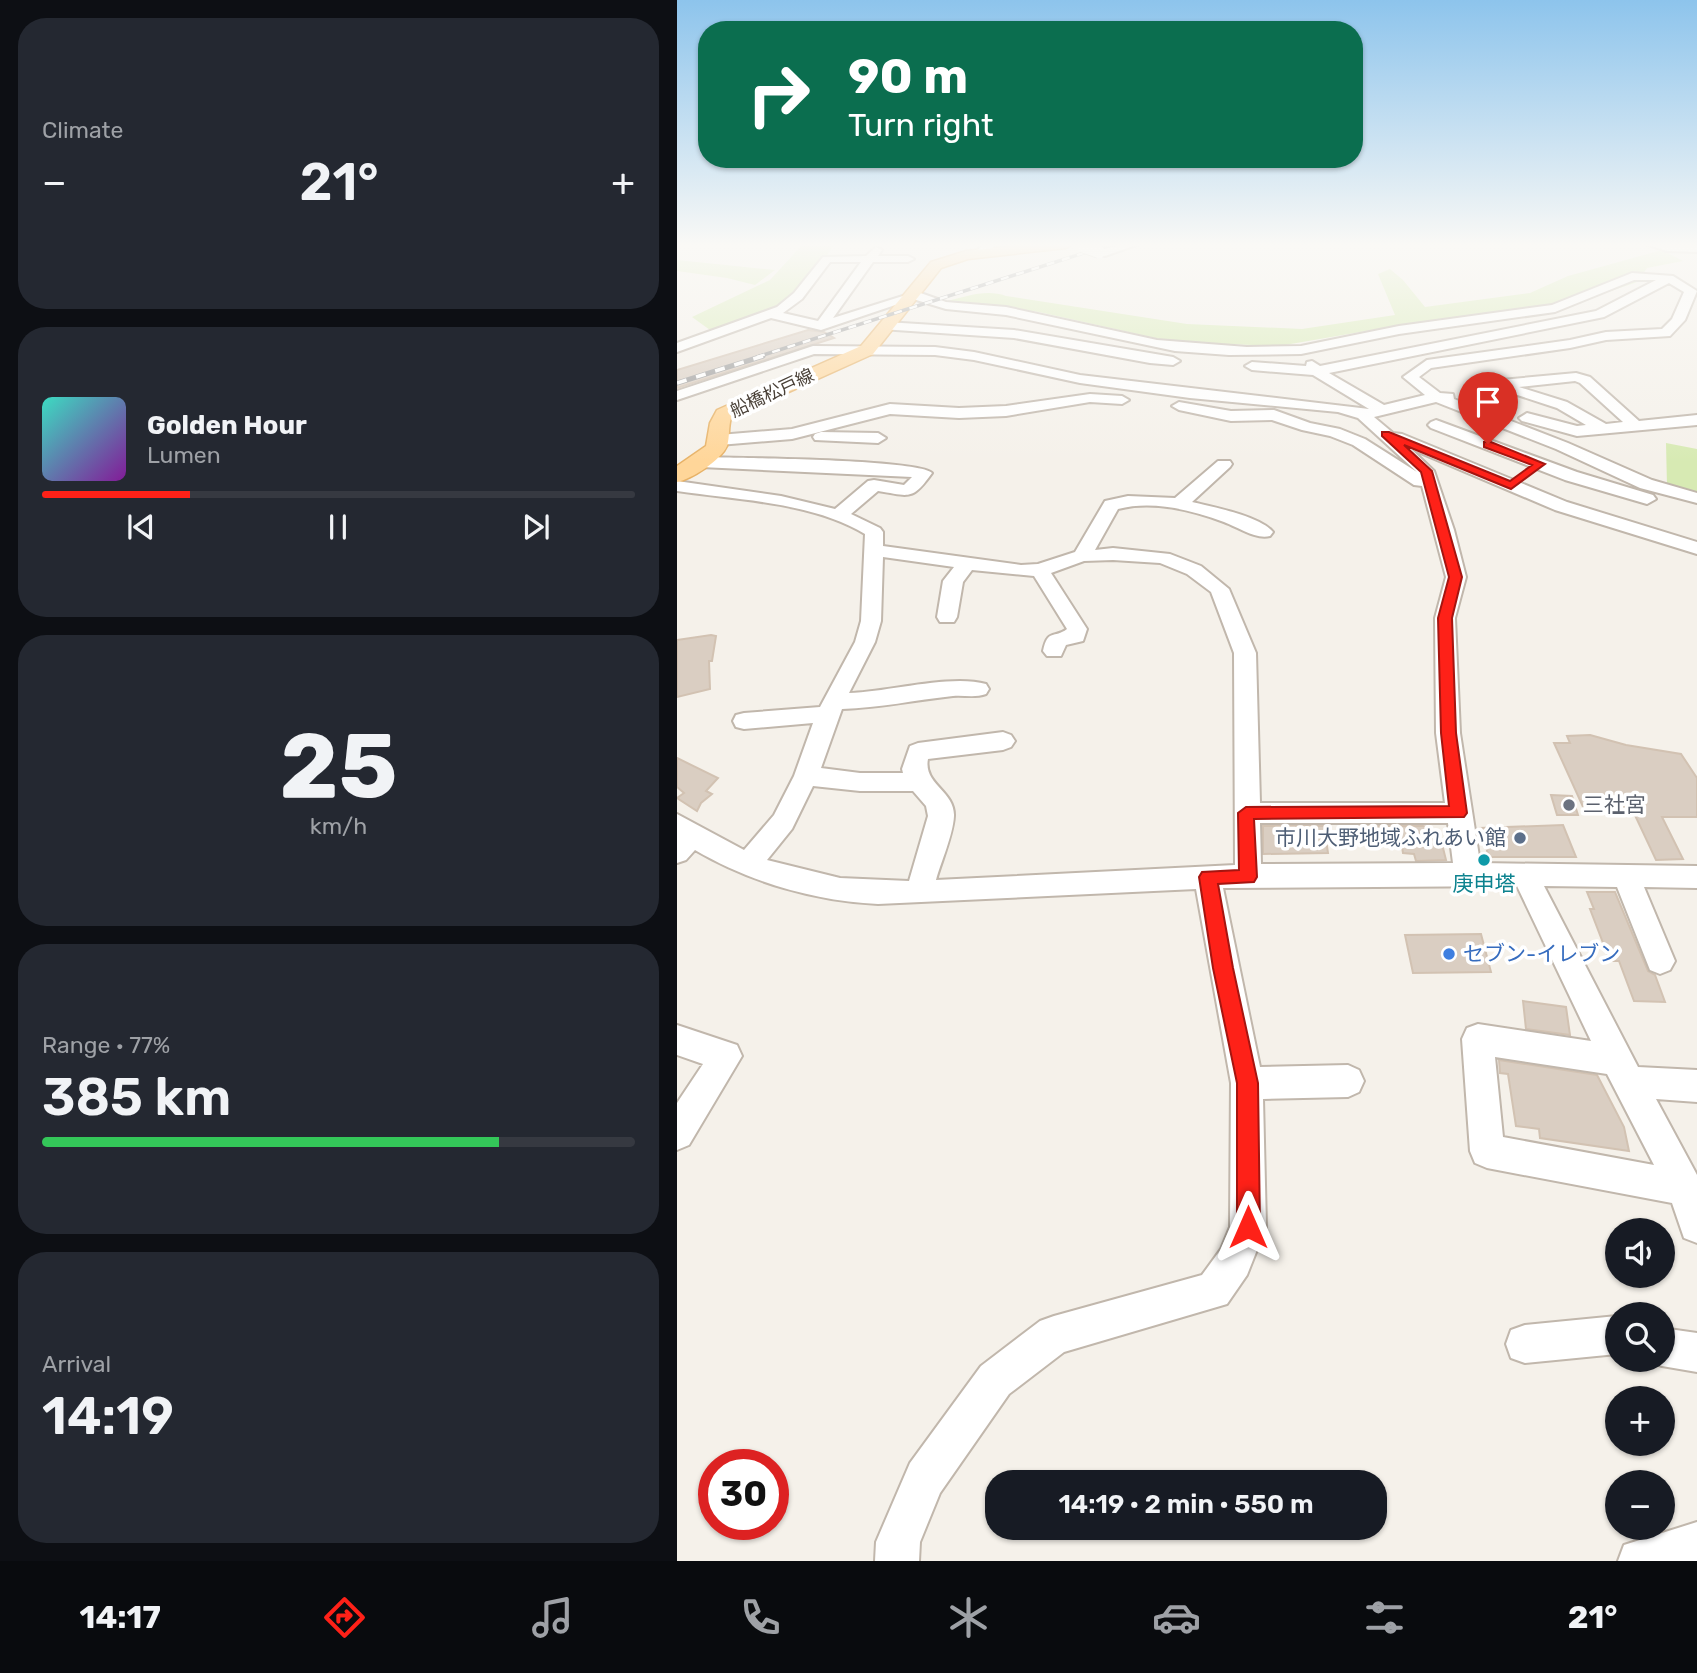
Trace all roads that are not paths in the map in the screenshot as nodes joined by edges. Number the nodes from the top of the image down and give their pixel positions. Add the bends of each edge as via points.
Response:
1 (761, 317) edge
2 (780, 317) edge
3 (828, 317) edge
4 (847, 317) edge
5 (892, 317) edge
6 (1025, 317) edge
7 (1034, 317) edge
8 (1491, 317) edge
9 (1521, 317) edge
10 (1588, 317) edge
11 (1680, 317) edge
12 (886, 326) junction
13 (821, 327) junction
14 (1540, 328) junction
15 (1014, 334) junction
16 (1356, 338) junction
17 (1157, 344) junction
18 (1570, 344) junction
19 (677, 348) edge
20 (1301, 350) junction
21 (865, 351) junction
22 (1383, 357) junction
23 (1150, 359) junction
24 (998, 360) junction
25 (1316, 371) junction
26 (1410, 377) junction
27 (1498, 384) junction
28 (1142, 388) junction
29 (1470, 393) dead end
30 (677, 396) edge
31 (1437, 397) junction
32 (1381, 410) junction
33 (1363, 415) junction
34 (1697, 420) edge
35 (1436, 425) dead end
36 (1635, 425) junction
37 (1602, 428) junction
38 (792, 434) junction
39 (1386, 434) junction
40 (878, 438) dead end
41 (719, 440) junction
42 (1562, 446) junction
43 (701, 461) junction
44 (1224, 464) dead end
45 (1539, 464) junction
46 (677, 477) edge
47 (1511, 485) junction
48 (677, 486) edge
49 (1435, 497) junction
50 (1697, 498) edge
51 (1179, 505) junction
52 (1697, 514) edge
53 (837, 516) junction
54 (1264, 531) dead end
55 (1697, 548) edge
56 (875, 550) junction
57 (1082, 556) junction
58 (968, 562) junction
59 (1040, 570) junction
60 (947, 617) dead end
61 (1054, 651) dead end
62 (978, 689) dead end
63 (831, 707) junction
64 (744, 721) dead end
65 (1003, 741) dead end
66 (806, 776) junction
67 (919, 782) junction
68 (1246, 813) junction
69 (1458, 813) junction
70 (682, 837) edge
71 (749, 863) junction
72 (1468, 874) junction
73 (1525, 875) junction
74 (1625, 876) junction
75 (1208, 877) junction
76 (1248, 877) junction
77 (1697, 877) edge
78 (919, 892) junction
79 (1659, 961) dead end
80 (677, 1040) edge
81 (1623, 1071) junction
82 (1348, 1081) dead end
83 (1247, 1083) junction
84 (1697, 1086) edge
85 (677, 1133) edge
86 (1685, 1188) junction
87 (1697, 1225) edge
88 (1605, 1336) edge
89 (1525, 1344) dead end
90 (1675, 1349) edge
91 (1697, 1353) edge
92 (897, 1561) edge

1 - 19 street
2 - 13 street
3 - 13 street
4 - 13 street
5 - 12 main road, 船橋松戸線
6 - 15 street
7 - 17 street
8 - 16 street
9 - 14 street
10 - 14 street
11 - 18 street via 1670,331
12 - 15 street
12 - 21 main road, 船橋松戸線
14 - 18 street
14 - 22 street
15 - 23 street
15 - 24 street
16 - 20 street
16 - 22 street
17 - 20 street via 1228,352
17 - 23 street
18 - 26 street via 1427,363
20 - 25 street
21 - 24 street via 935,351
21 - 30 street via 813,351
21 - 41 main road, 船橋松戸線 via 724,414
22 - 25 street
22 - 26 street
23 - 25 street
23 - 28 street
24 - 28 street
25 - 32 street
26 - 31 street
27 - 29 street
27 - 36 street via 1576,377
27 - 37 street via 1562,405
28 - 33 street via 1313,404
31 - 32 street
31 - 37 street via 1577,431
31 - 42 street
32 - 33 street
33 - 39 street
34 - 36 street
35 - 45 street
36 - 37 street
38 - 40 street
38 - 41 street
38 - 49 street via 890,409 1006,411 1090,398 1168,404 1231,416 1274,415 1359,442 1418,479
39 - 47 street
39 - 49 street via 1426,471
41 - 43 main road, 船橋松戸線
42 - 45 street
42 - 50 street via 1646,484
43 - 46 main road, 船橋松戸線
43 - 53 street via 924,473 908,491 874,485
44 - 51 street
45 - 47 street
45 - 52 street
47 - 55 street via 1561,506
48 - 53 street via 784,502
49 - 69 street via 1456,577 1445,618 1448,733
51 - 54 street via 1231,516
51 - 57 street via 1124,500 1111,505
53 - 56 street via 864,523 874,532
56 - 58 street
56 - 63 street via 871,621
57 - 59 street
57 - 68 street via 1163,558 1194,570 1219,589 1245,653
58 - 59 street
58 - 60 street via 953,581
59 - 61 street via 1077,629 1076,636 1056,640
62 - 63 street via 955,688
63 - 64 street
63 - 66 street
65 - 67 street via 918,752 914,769
66 - 67 street
66 - 71 street via 783,822
67 - 78 street via 938,802 941,816
68 - 69 street
68 - 76 street
69 - 72 street
70 - 71 street
71 - 78 street via 809,883 863,892
72 - 73 street
72 - 76 street
73 - 74 street
73 - 81 street
74 - 77 street
74 - 79 street
75 - 76 street
75 - 78 street
75 - 83 street
80 - 85 street via 726,1056
81 - 84 street
81 - 86 street
81 - 86 street via 1478,1039 1487,1152
82 - 83 street
83 - 92 street via 1248,1227 1214,1291 1054,1335 995,1380 925,1478 898,1542
86 - 87 street
88 - 89 street
90 - 91 street

